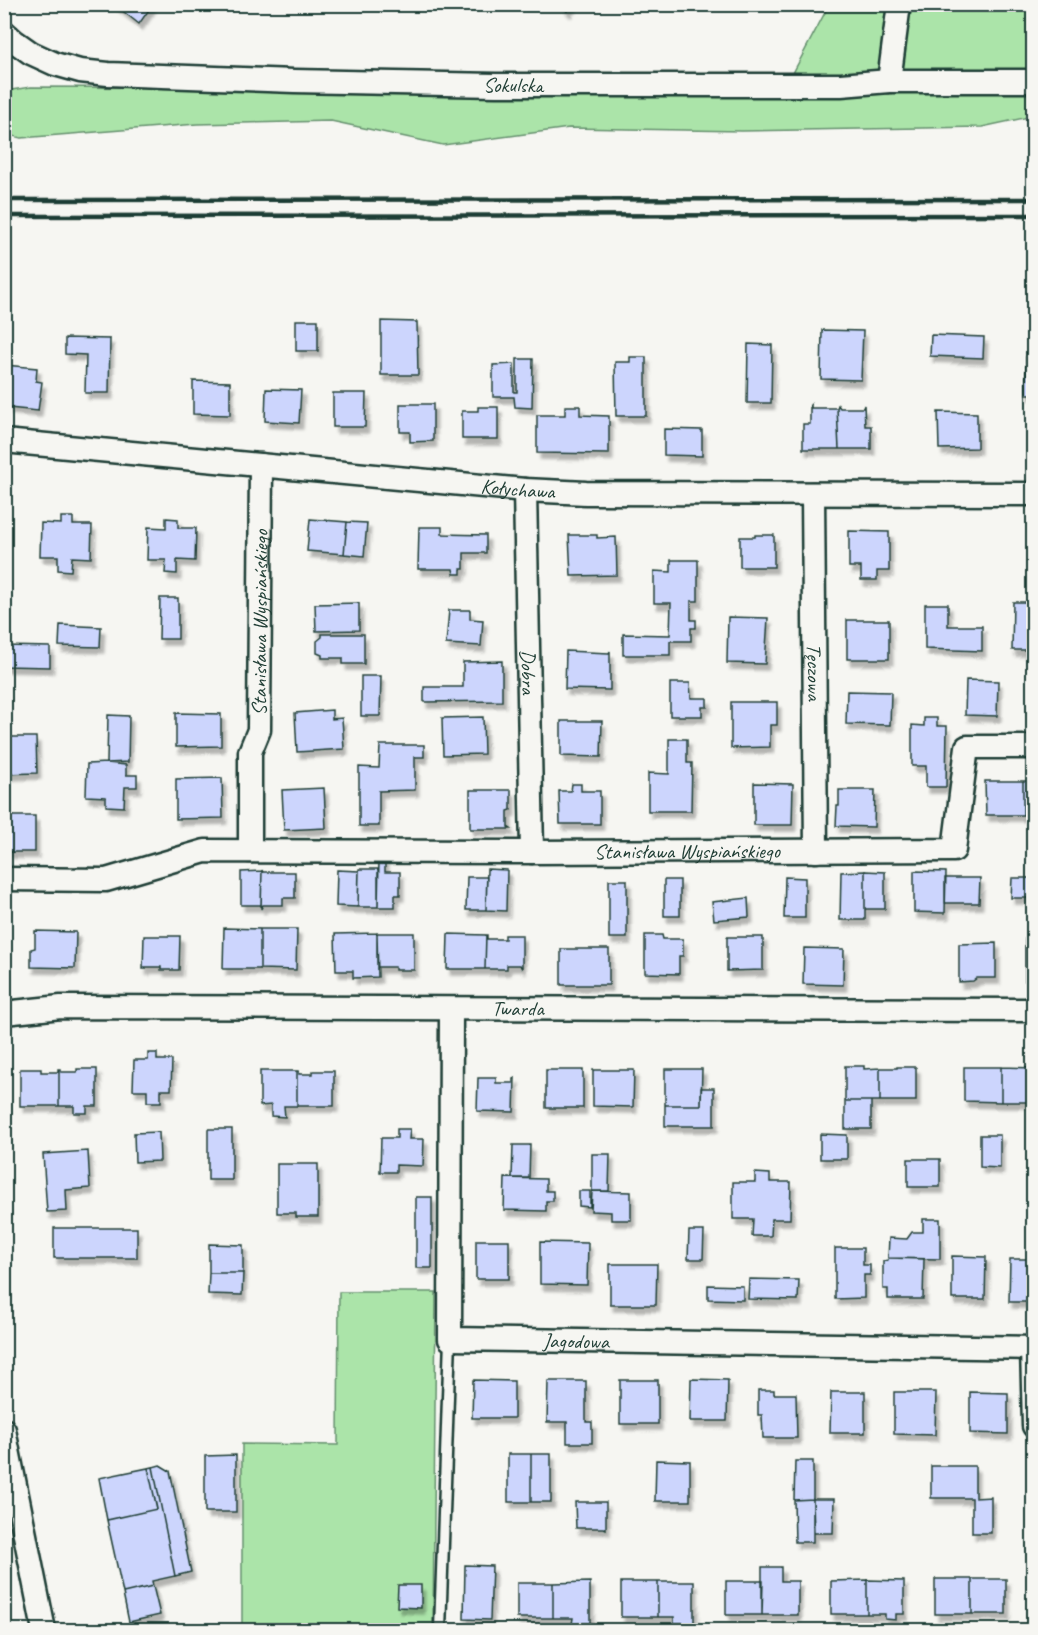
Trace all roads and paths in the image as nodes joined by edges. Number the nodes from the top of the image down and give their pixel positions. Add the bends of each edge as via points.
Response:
1 (899, 4) edge
2 (4, 32) edge
3 (889, 81) junction
4 (1034, 81) edge
5 (4, 441) edge
6 (261, 465) junction
7 (525, 490) junction
8 (813, 494) junction
9 (1034, 494) edge
10 (1034, 747) edge
11 (250, 851) junction
12 (816, 851) junction
13 (532, 852) junction
14 (4, 879) edge
15 (451, 1009) junction
16 (1034, 1010) edge
17 (4, 1013) edge
18 (450, 1340) junction
19 (1033, 1348) edge
20 (1034, 1426) edge
21 (4, 1430) edge
22 (44, 1630) edge
23 (440, 1630) edge

1 - 3 street
2 - 3 street, Sokulska via 31,53 55,64 127,75 496,85 841,85
3 - 4 street, Sokulska
5 - 6 street, Kołychawa
6 - 7 street, Kołychawa
6 - 11 street, Stanisława Wyspiańskiego via 259,730 250,752
7 - 8 street, Kołychawa
7 - 13 street, Dobra
8 - 9 street, Kołychawa
8 - 12 street, Tęczowa
10 - 12 street, Stanisława Wyspiańskiego via 967,747 954,850
11 - 13 street, Stanisława Wyspiańskiego
11 - 14 street, Stanisława Wyspiańskiego via 205,851 106,880
12 - 13 street, Stanisława Wyspiańskiego
15 - 16 street, Twarda
15 - 17 street, Twarda via 61,1007
15 - 18 street
18 - 19 street, Jagodowa
18 - 23 lane
19 - 20 street
21 - 22 street

